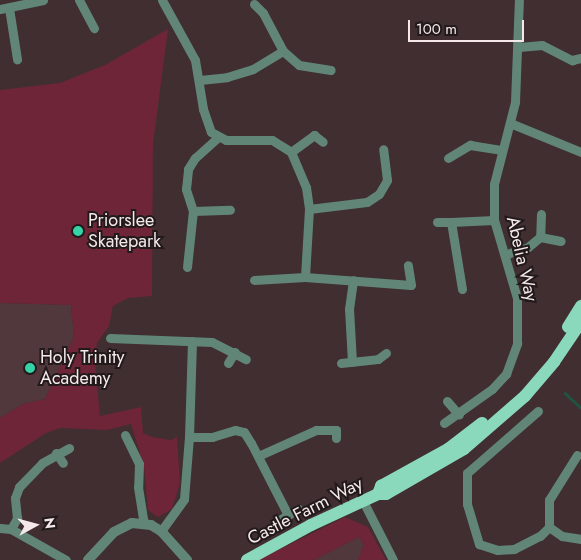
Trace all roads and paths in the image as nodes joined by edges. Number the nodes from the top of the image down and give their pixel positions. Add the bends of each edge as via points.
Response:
1 (43, 0) edge
2 (79, 0) edge
3 (162, 0) edge
4 (519, 0) edge
5 (254, 4) dead end
6 (4, 8) edge
7 (94, 28) dead end
8 (519, 48) junction
9 (283, 51) junction
10 (581, 58) edge
11 (17, 59) dead end
12 (331, 70) dead end
13 (200, 80) junction
14 (510, 123) junction
15 (218, 137) junction
16 (323, 142) dead end
17 (382, 150) dead end
18 (501, 150) junction
19 (292, 152) junction
20 (581, 152) edge
21 (448, 158) dead end
22 (308, 209) junction
23 (230, 210) dead end
24 (193, 211) junction
25 (541, 214) dead end
26 (494, 220) junction
27 (437, 222) dead end
28 (451, 222) junction
29 (540, 237) junction
30 (561, 241) dead end
31 (507, 254) junction
32 (184, 263) dead end
33 (408, 266) dead end
34 (304, 277) junction
35 (254, 280) dead end
36 (353, 280) junction
37 (462, 289) dead end
38 (581, 306) edge
39 (581, 322) edge
40 (110, 338) dead end
41 (192, 341) junction
42 (235, 352) junction
43 (386, 353) dead end
44 (246, 359) dead end
45 (352, 362) junction
46 (228, 363) dead end
47 (341, 363) dead end
48 (447, 400) dead end
49 (538, 411) dead end
50 (459, 415) junction
51 (336, 420) dead end
52 (444, 423) dead end
53 (125, 434) dead end
54 (189, 437) junction
55 (69, 448) dead end
56 (56, 453) junction
57 (576, 454) dead end
58 (258, 456) junction
59 (62, 463) dead end
60 (378, 494) junction
61 (363, 501) junction
62 (298, 509) dead end
63 (288, 515) junction
64 (279, 520) dead end
65 (144, 524) junction
66 (549, 527) junction
67 (0, 528) edge
68 (11, 530) junction
69 (161, 531) junction
70 (581, 539) edge
71 (66, 560) edge
72 (88, 560) edge
73 (187, 560) edge
74 (247, 560) edge
75 (393, 560) edge

1 - 6 street
2 - 7 street
3 - 13 street via 187,41
4 - 8 street, Abelia Way
5 - 9 street via 263,13
6 - 11 street
8 - 10 street via 542,46 572,60
8 - 14 street, Abelia Way via 516,102
9 - 12 street via 299,65
9 - 13 street via 252,69 227,77
13 - 15 street via 206,123
14 - 18 street, Abelia Way
14 - 20 street
15 - 19 street via 238,142 272,140
15 - 24 street via 194,158 188,170 186,189
16 - 19 street via 314,131
17 - 22 street via 387,180 379,194 367,202
18 - 21 street via 470,145
18 - 26 street, Abelia Way via 494,184
19 - 22 street via 306,187
22 - 34 street
23 - 24 street
24 - 32 street
25 - 29 street
26 - 28 street
26 - 31 street, Abelia Way
27 - 28 street
28 - 37 street
29 - 30 street
29 - 31 street via 528,247
31 - 50 street, Abelia Way via 517,298 517,343 506,374
33 - 36 street via 411,285
34 - 35 street
34 - 36 street
36 - 45 street via 349,309
38 - 60 main road, Castle Farm Way via 535,373 498,411 448,449 381,486
39 - 60 main road, Castle Farm Way via 554,362 503,417 442,464 386,494
40 - 41 street
41 - 42 street via 222,345
41 - 54 street
42 - 44 street
42 - 46 street
43 - 45 street via 378,360
45 - 47 street
48 - 50 street
49 - 66 street via 467,473 467,504 479,544 497,550 528,543
50 - 52 street, Abelia Way
51 - 58 street via 336,434 303,434
53 - 65 street via 139,464 138,487
54 - 58 street via 212,437 235,430 244,432
54 - 69 street via 184,500
55 - 56 street
56 - 59 street
56 - 68 street via 18,487 15,498 17,518
57 - 66 street via 549,500
58 - 63 street
60 - 61 main road, Castle Farm Way
61 - 74 main road, Castle Farm Way
61 - 75 street
62 - 63 street
63 - 64 street
65 - 69 street
65 - 72 street via 132,523 114,532
66 - 70 street via 562,536
67 - 68 street
68 - 71 street
69 - 73 street

